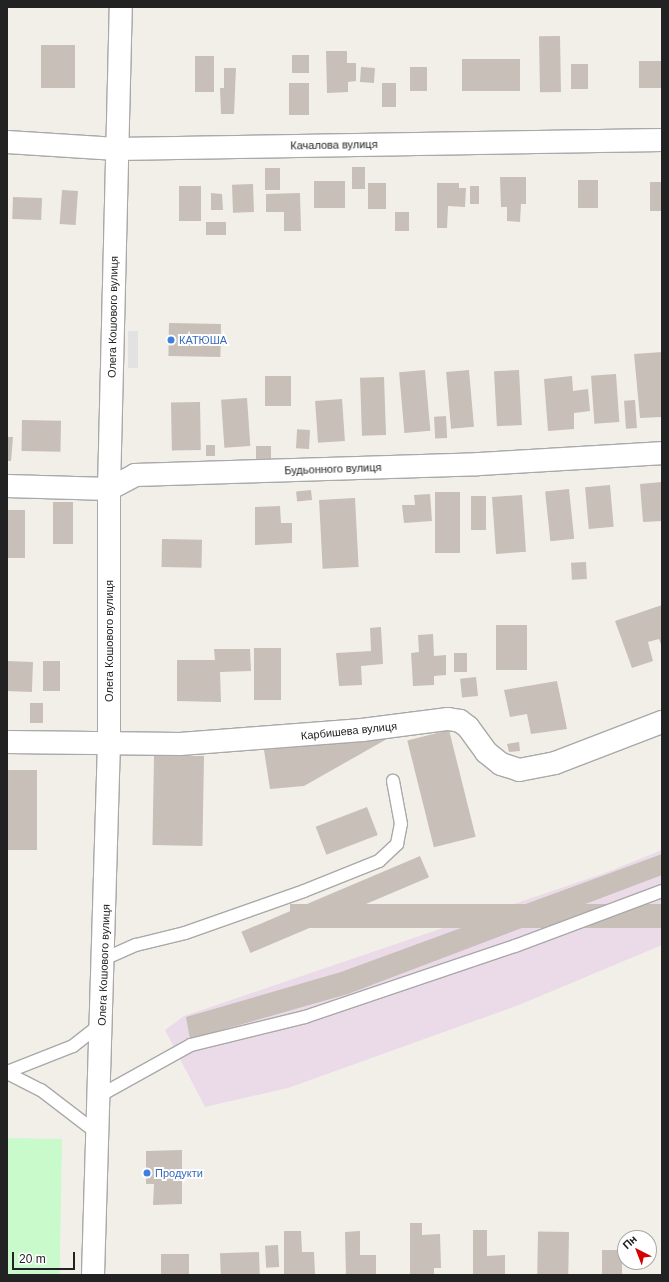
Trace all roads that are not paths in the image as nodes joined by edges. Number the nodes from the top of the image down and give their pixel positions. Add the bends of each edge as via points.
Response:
1 (121, 7) edge
2 (662, 140) edge
3 (7, 142) edge
4 (117, 149) junction
5 (662, 453) edge
6 (7, 486) edge
7 (109, 488) junction
8 (662, 722) edge
9 (7, 742) edge
10 (109, 743) junction
11 (393, 781) dead end
12 (662, 892) edge
13 (104, 959) junction
14 (102, 1023) junction
15 (7, 1072) edge
16 (99, 1096) junction
17 (96, 1132) junction
18 (93, 1275) edge

1 - 4 street, Олега Кошового вулиця
2 - 4 street, Качалова вулиця
3 - 4 street, Качалова вулиця
4 - 7 street, Олега Кошового вулиця
5 - 7 street, Будьонного вулиця via 478,464 135,475
6 - 7 street, Будьонного вулиця
7 - 10 street, Олега Кошового вулиця
8 - 10 street, Карбишева вулиця via 556,763 518,770 501,764 486,752 468,727 460,721 448,719 284,737 180,744
9 - 10 street, Карбишева вулиця
10 - 13 street, Олега Кошового вулиця
11 - 13 lane via 401,824 397,844 379,861 297,894 185,933 136,944
12 - 16 lane via 306,1017 191,1045
13 - 14 street, Олега Кошового вулиця
14 - 15 lane via 73,1046
14 - 16 street, Олега Кошового вулиця
15 - 17 lane via 41,1090
16 - 17 street, Олега Кошового вулиця
17 - 18 street, Олега Кошового вулиця

